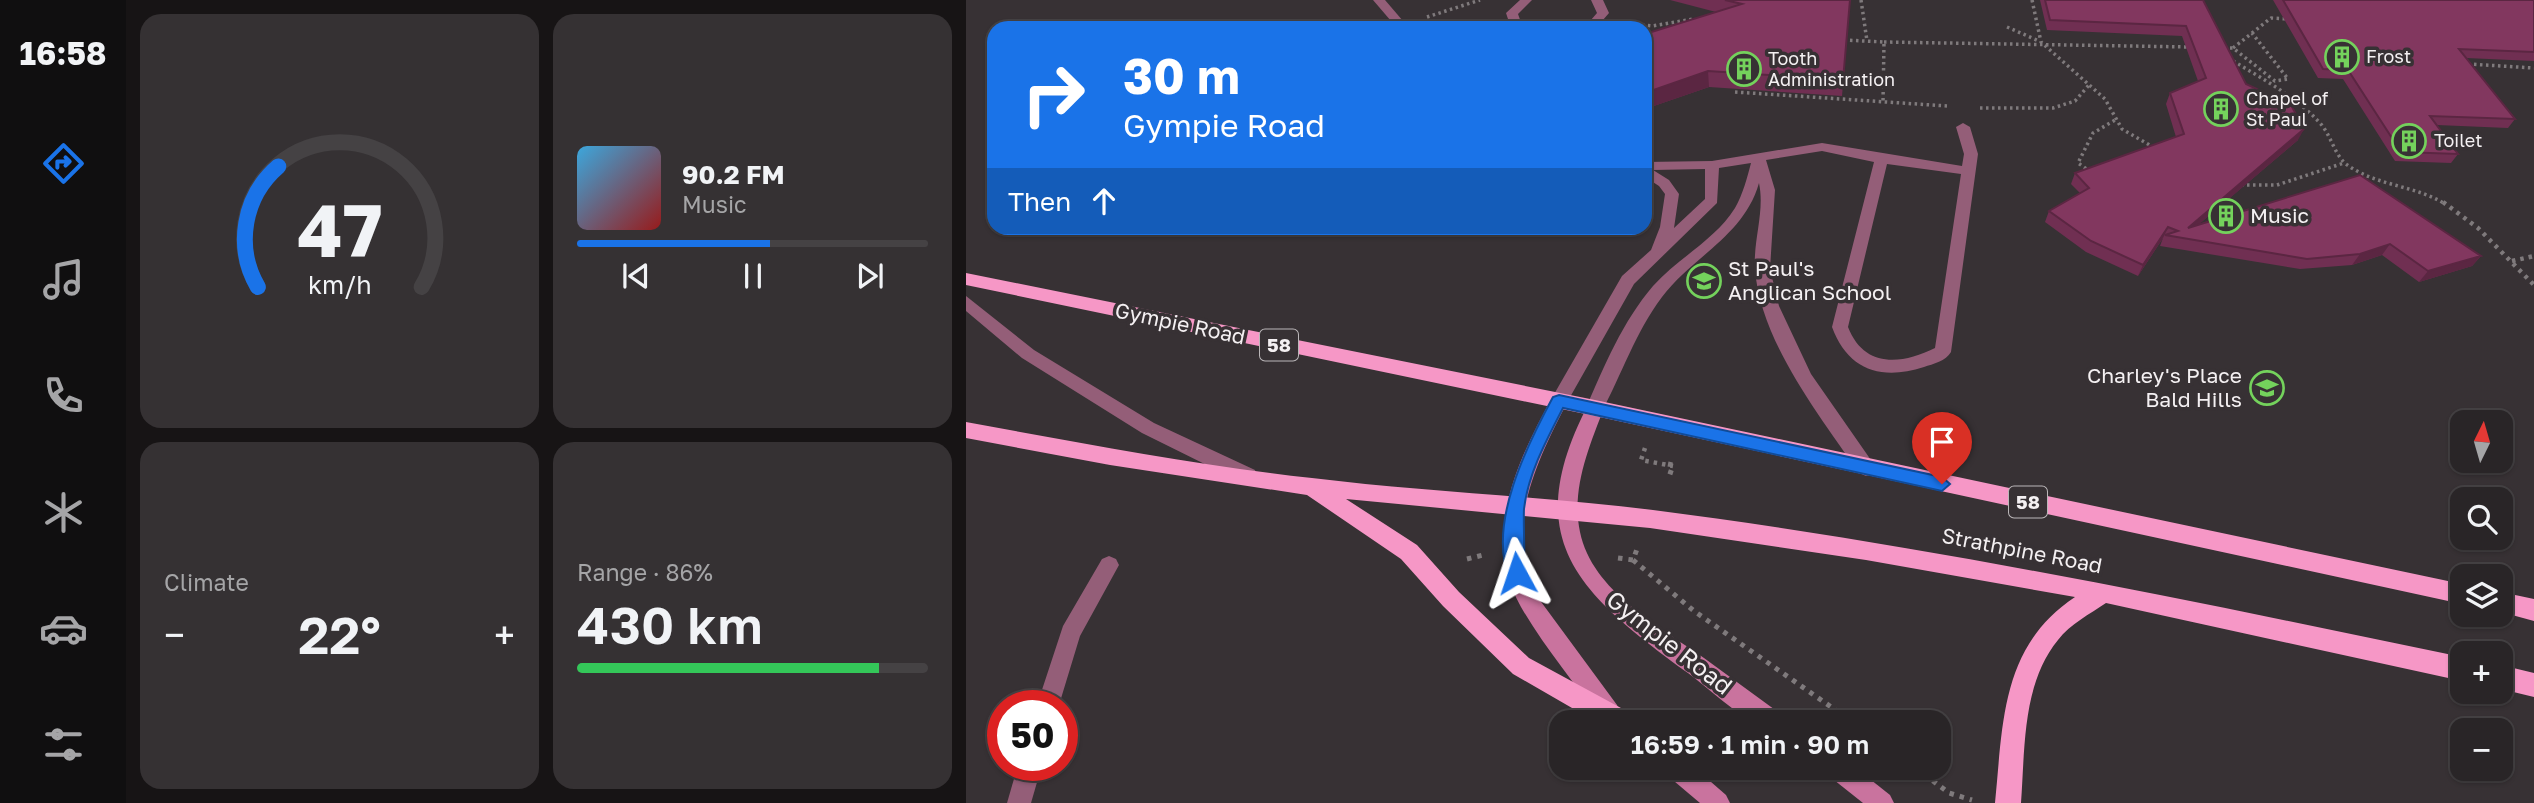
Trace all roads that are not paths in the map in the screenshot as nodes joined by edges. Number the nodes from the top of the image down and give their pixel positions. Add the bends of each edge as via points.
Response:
1 (1379, 0) edge
2 (1525, 0) edge
3 (1597, 0) edge
4 (1398, 21) edge
5 (1513, 21) edge
6 (1596, 21) edge
7 (1963, 127) dead end
8 (1759, 158) junction
9 (1881, 159) junction
10 (1712, 164) junction
11 (1652, 168) edge
12 (1968, 171) junction
13 (1652, 174) edge
14 (1653, 254) junction
15 (966, 279) edge
16 (966, 302) edge
17 (1559, 401) junction
18 (1594, 408) junction
19 (966, 430) edge
20 (1866, 468) junction
21 (1248, 476) junction
22 (1311, 487) junction
23 (1516, 506) junction
24 (1568, 510) junction
25 (1109, 565) dead end
26 (2450, 591) edge
27 (2103, 592) junction
28 (2513, 606) edge
29 (2534, 610) edge
30 (2450, 666) edge
31 (2513, 680) edge
32 (2534, 685) edge
33 (1053, 690) edge
34 (1598, 710) edge
35 (1608, 710) edge
36 (1756, 710) edge
37 (1690, 780) edge
38 (1852, 780) edge
39 (1025, 781) edge
40 (1019, 803) edge
41 (1718, 803) edge
42 (1882, 803) edge
43 (2008, 803) edge

1 - 4 street
2 - 5 street via 1512,13
3 - 6 street via 1603,13
7 - 12 street via 1970,153
8 - 9 street via 1822,147
8 - 10 street
8 - 18 street via 1746,206 1726,233 1689,260 1660,290 1620,353
8 - 20 street via 1768,194 1763,270 1776,317 1798,368
9 - 12 street
9 - 12 street via 1840,327 1844,341 1870,363 1912,367 1943,352
10 - 11 street
10 - 14 street via 1712,200
13 - 14 street via 1672,194 1667,227
14 - 17 street via 1628,280
15 - 17 highway, Gympie Road / 58
16 - 21 street via 1049,368 1148,428
17 - 18 highway, Gympie Road / 58
17 - 23 main road via 1535,445
18 - 20 highway, 58
18 - 24 main road, Gympie Road via 1570,480
19 - 21 highway
20 - 26 highway, 58
21 - 22 highway
22 - 23 highway
22 - 34 highway via 1409,552 1521,666
23 - 24 highway
23 - 35 main road via 1513,555 1522,588
24 - 27 highway, Strathpine Road via 1880,552
24 - 36 main road, Gympie Road via 1577,556 1603,594
25 - 33 street via 1070,633
27 - 30 highway, Strathpine Road
27 - 43 highway via 2052,628 2037,648 2024,679
28 - 29 highway
31 - 32 highway
37 - 41 main road
38 - 42 main road
39 - 40 street

